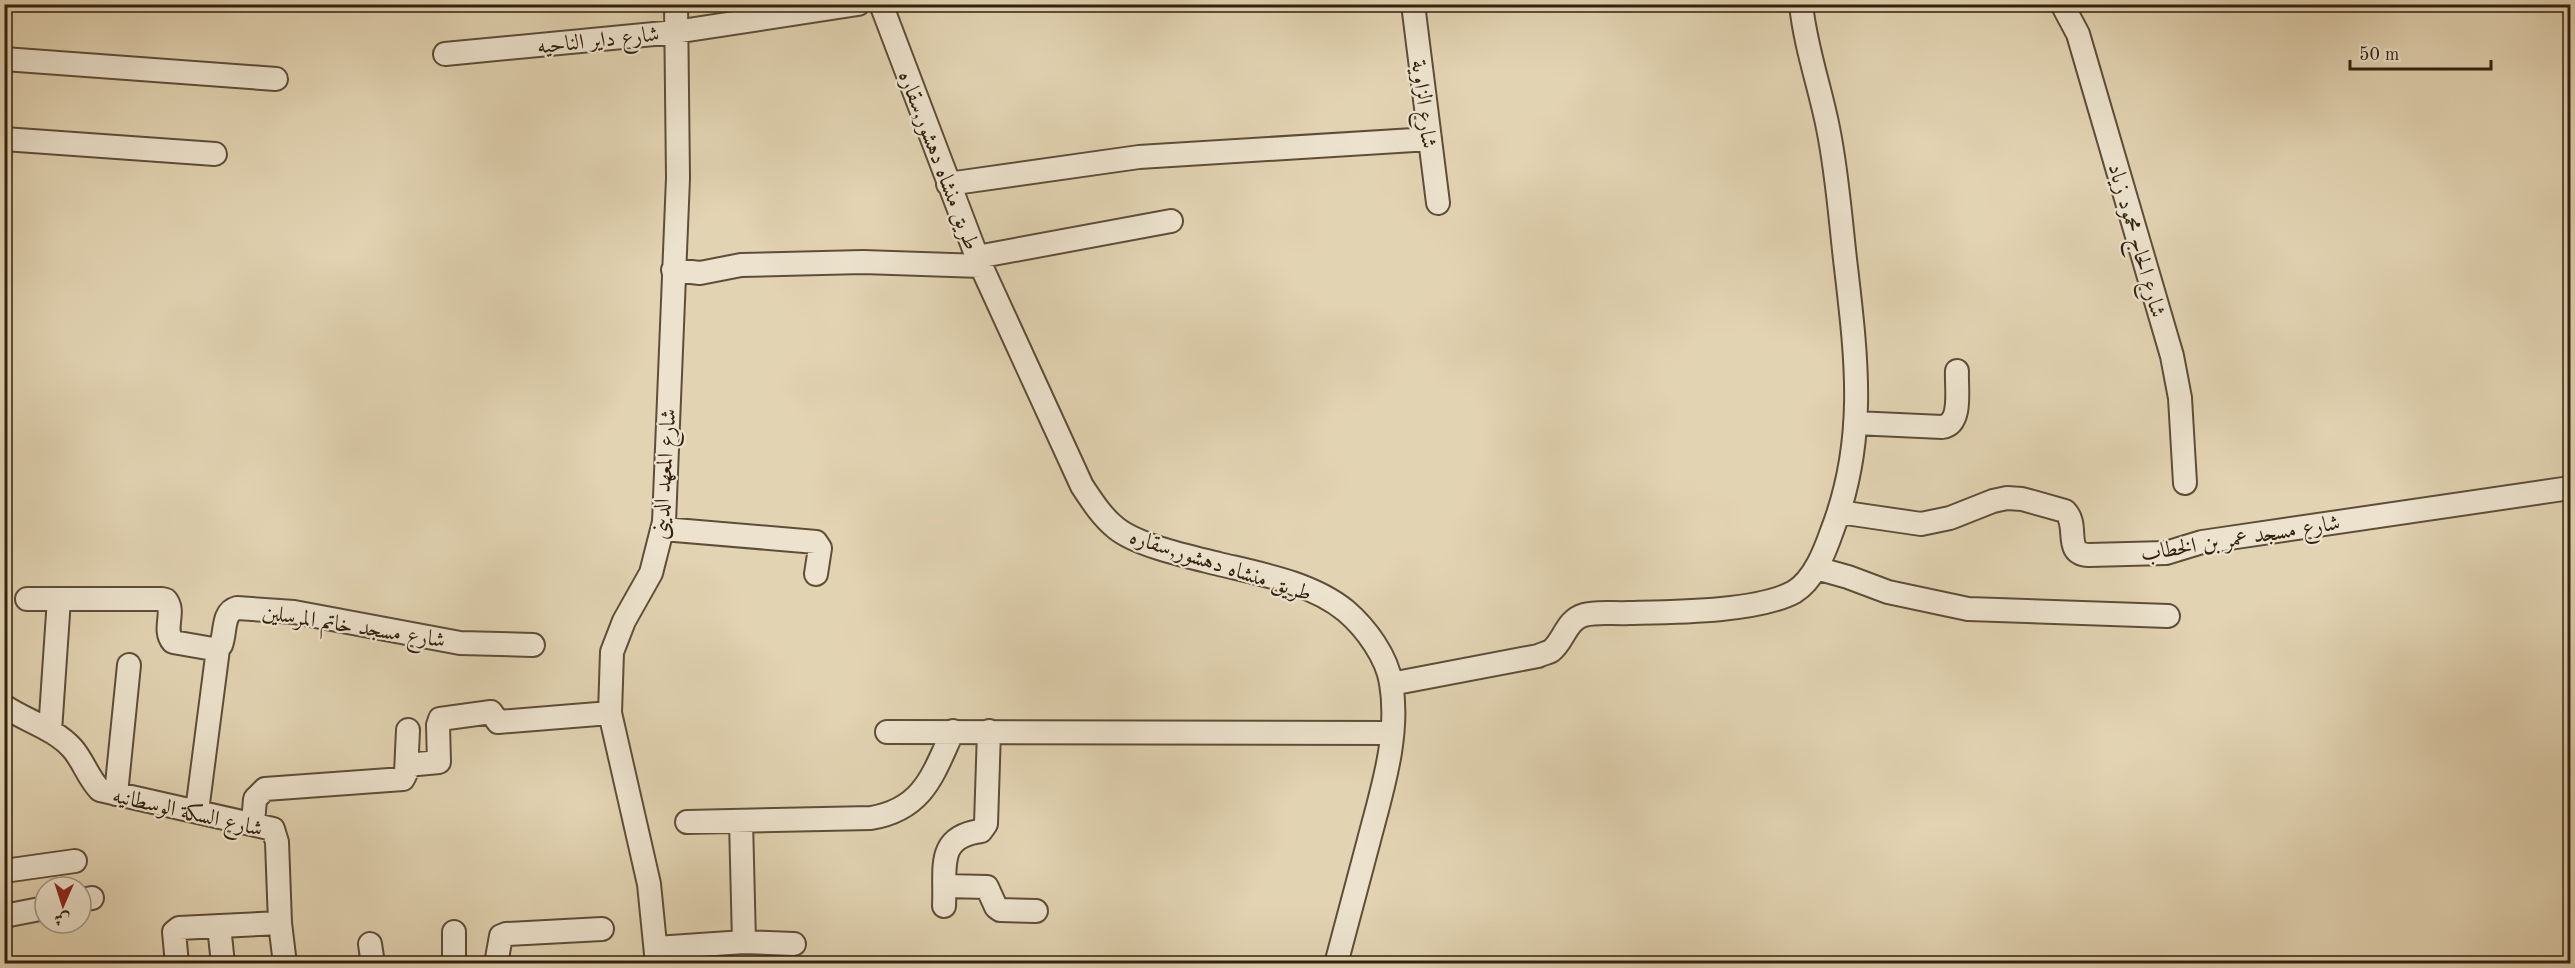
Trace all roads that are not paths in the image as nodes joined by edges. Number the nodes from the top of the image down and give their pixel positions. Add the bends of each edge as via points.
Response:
1 (676, 4) edge
2 (858, 4) edge
3 (881, 4) edge
4 (1413, 4) edge
5 (1802, 4) edge
6 (2062, 4) edge
7 (675, 32) junction
8 (445, 54) dead end
9 (4, 59) edge
10 (276, 79) dead end
11 (4, 139) edge
12 (1430, 139) junction
13 (214, 154) dead end
14 (948, 184) junction
15 (1438, 203) dead end
16 (1171, 221) dead end
17 (979, 261) junction
18 (674, 270) junction
19 (1957, 371) dead end
20 (1855, 423) junction
21 (2185, 483) dead end
22 (2571, 488) edge
23 (1839, 512) junction
24 (663, 529) junction
25 (1815, 568) junction
26 (816, 574) dead end
27 (27, 599) dead end
28 (59, 599) junction
29 (2168, 616) dead end
30 (533, 645) dead end
31 (218, 649) junction
32 (129, 665) dead end
33 (1391, 684) junction
34 (4, 706) edge
35 (610, 713) junction
36 (408, 730) dead end
37 (50, 731) junction
38 (953, 731) junction
39 (988, 731) junction
40 (887, 732) dead end
41 (1392, 733) junction
42 (407, 765) junction
43 (116, 794) junction
44 (197, 812) junction
45 (741, 821) junction
46 (687, 822) dead end
47 (253, 823) junction
48 (75, 861) dead end
49 (4, 871) edge
50 (33, 910) edge
51 (1036, 911) dead end
52 (4, 916) edge
53 (280, 923) junction
54 (219, 926) junction
55 (602, 929) dead end
56 (454, 932) dead end
57 (744, 942) junction
58 (794, 944) dead end
59 (656, 956) edge
60 (177, 963) edge
61 (223, 963) edge
62 (285, 963) edge
63 (454, 963) edge
64 (496, 963) edge
65 (1336, 963) edge

1 - 7 street, شارع المعهد الدينى
2 - 7 street, شارع داير الناحيه
3 - 14 street, طريق منشاه دهشور,سقاره
4 - 12 street, شارع الزاوية
5 - 20 street via 1838,188 1855,333
6 - 21 street, شارع الحاج محمود زياد via 2078,34 2172,356 2180,398
7 - 8 street, شارع داير الناحيه
7 - 18 street, شارع المعهد الدينى via 678,178
9 - 10 street
11 - 13 street
12 - 14 street via 1139,157
12 - 15 street, شارع الزاوية
14 - 17 street, طريق منشاه دهشور,سقاره
16 - 17 street
17 - 18 street via 741,265 700,273
17 - 33 street, طريق منشاه دهشور,سقاره via 1082,486 1104,517 1133,538 1326,598 1362,626 1387,667
18 - 24 street, شارع المعهد الدينى
19 - 20 street via 1956,418 1950,425
20 - 23 street via 1850,472
22 - 23 street, شارع مسجد عمر بن الخطاب via 2202,542 2166,552 2100,555 2075,551 2072,522 2065,511 2022,499 1993,501 1950,518 1921,524
23 - 25 street
24 - 26 street via 816,542 820,548
24 - 35 street, شارع المعهد الدينى via 651,573 612,652
25 - 29 street via 1888,592 1968,609
25 - 33 street via 1797,590 1778,599 1753,605 1585,615 1569,626 1550,651 1538,656
27 - 28 street
28 - 31 street via 166,600 170,607 168,633 173,642
28 - 37 street
30 - 31 street, شارع مسجد خاتم المرسلين via 460,643 294,612 237,608 229,612
31 - 44 street, شارع مسجد خاتم المرسلين
32 - 43 street
33 - 41 street, طريق منشاه دهشور,سقاره
34 - 37 street, شارع السكة الوسطانيه
35 - 42 street via 498,722 491,712 441,720 439,762
35 - 59 street, شارع المعهد الدينى via 649,884
36 - 42 street
37 - 43 street, شارع السكة الوسطانيه via 74,749 100,790
38 - 39 street
38 - 40 street
38 - 45 street via 928,783 904,808 888,815
39 - 41 street
39 - 51 street via 986,824 981,831 963,835 950,844 946,854 945,896 987,887 1000,910
41 - 65 street, طريق منشاه دهشور,سقاره via 1384,783
42 - 47 street via 403,779 265,789 255,799
43 - 44 street, شارع السكة الوسطانيه
44 - 47 street, شارع السكة الوسطانيه
45 - 46 street
45 - 57 street
47 - 53 street, شارع السكة الوسطانيه via 276,834
48 - 49 street
50 - 52 street
53 - 54 street
53 - 62 street, شارع السكة الوسطانيه
54 - 60 street via 176,929
54 - 61 street
55 - 64 street via 506,934 501,936
56 - 63 street
57 - 58 street
57 - 59 street

